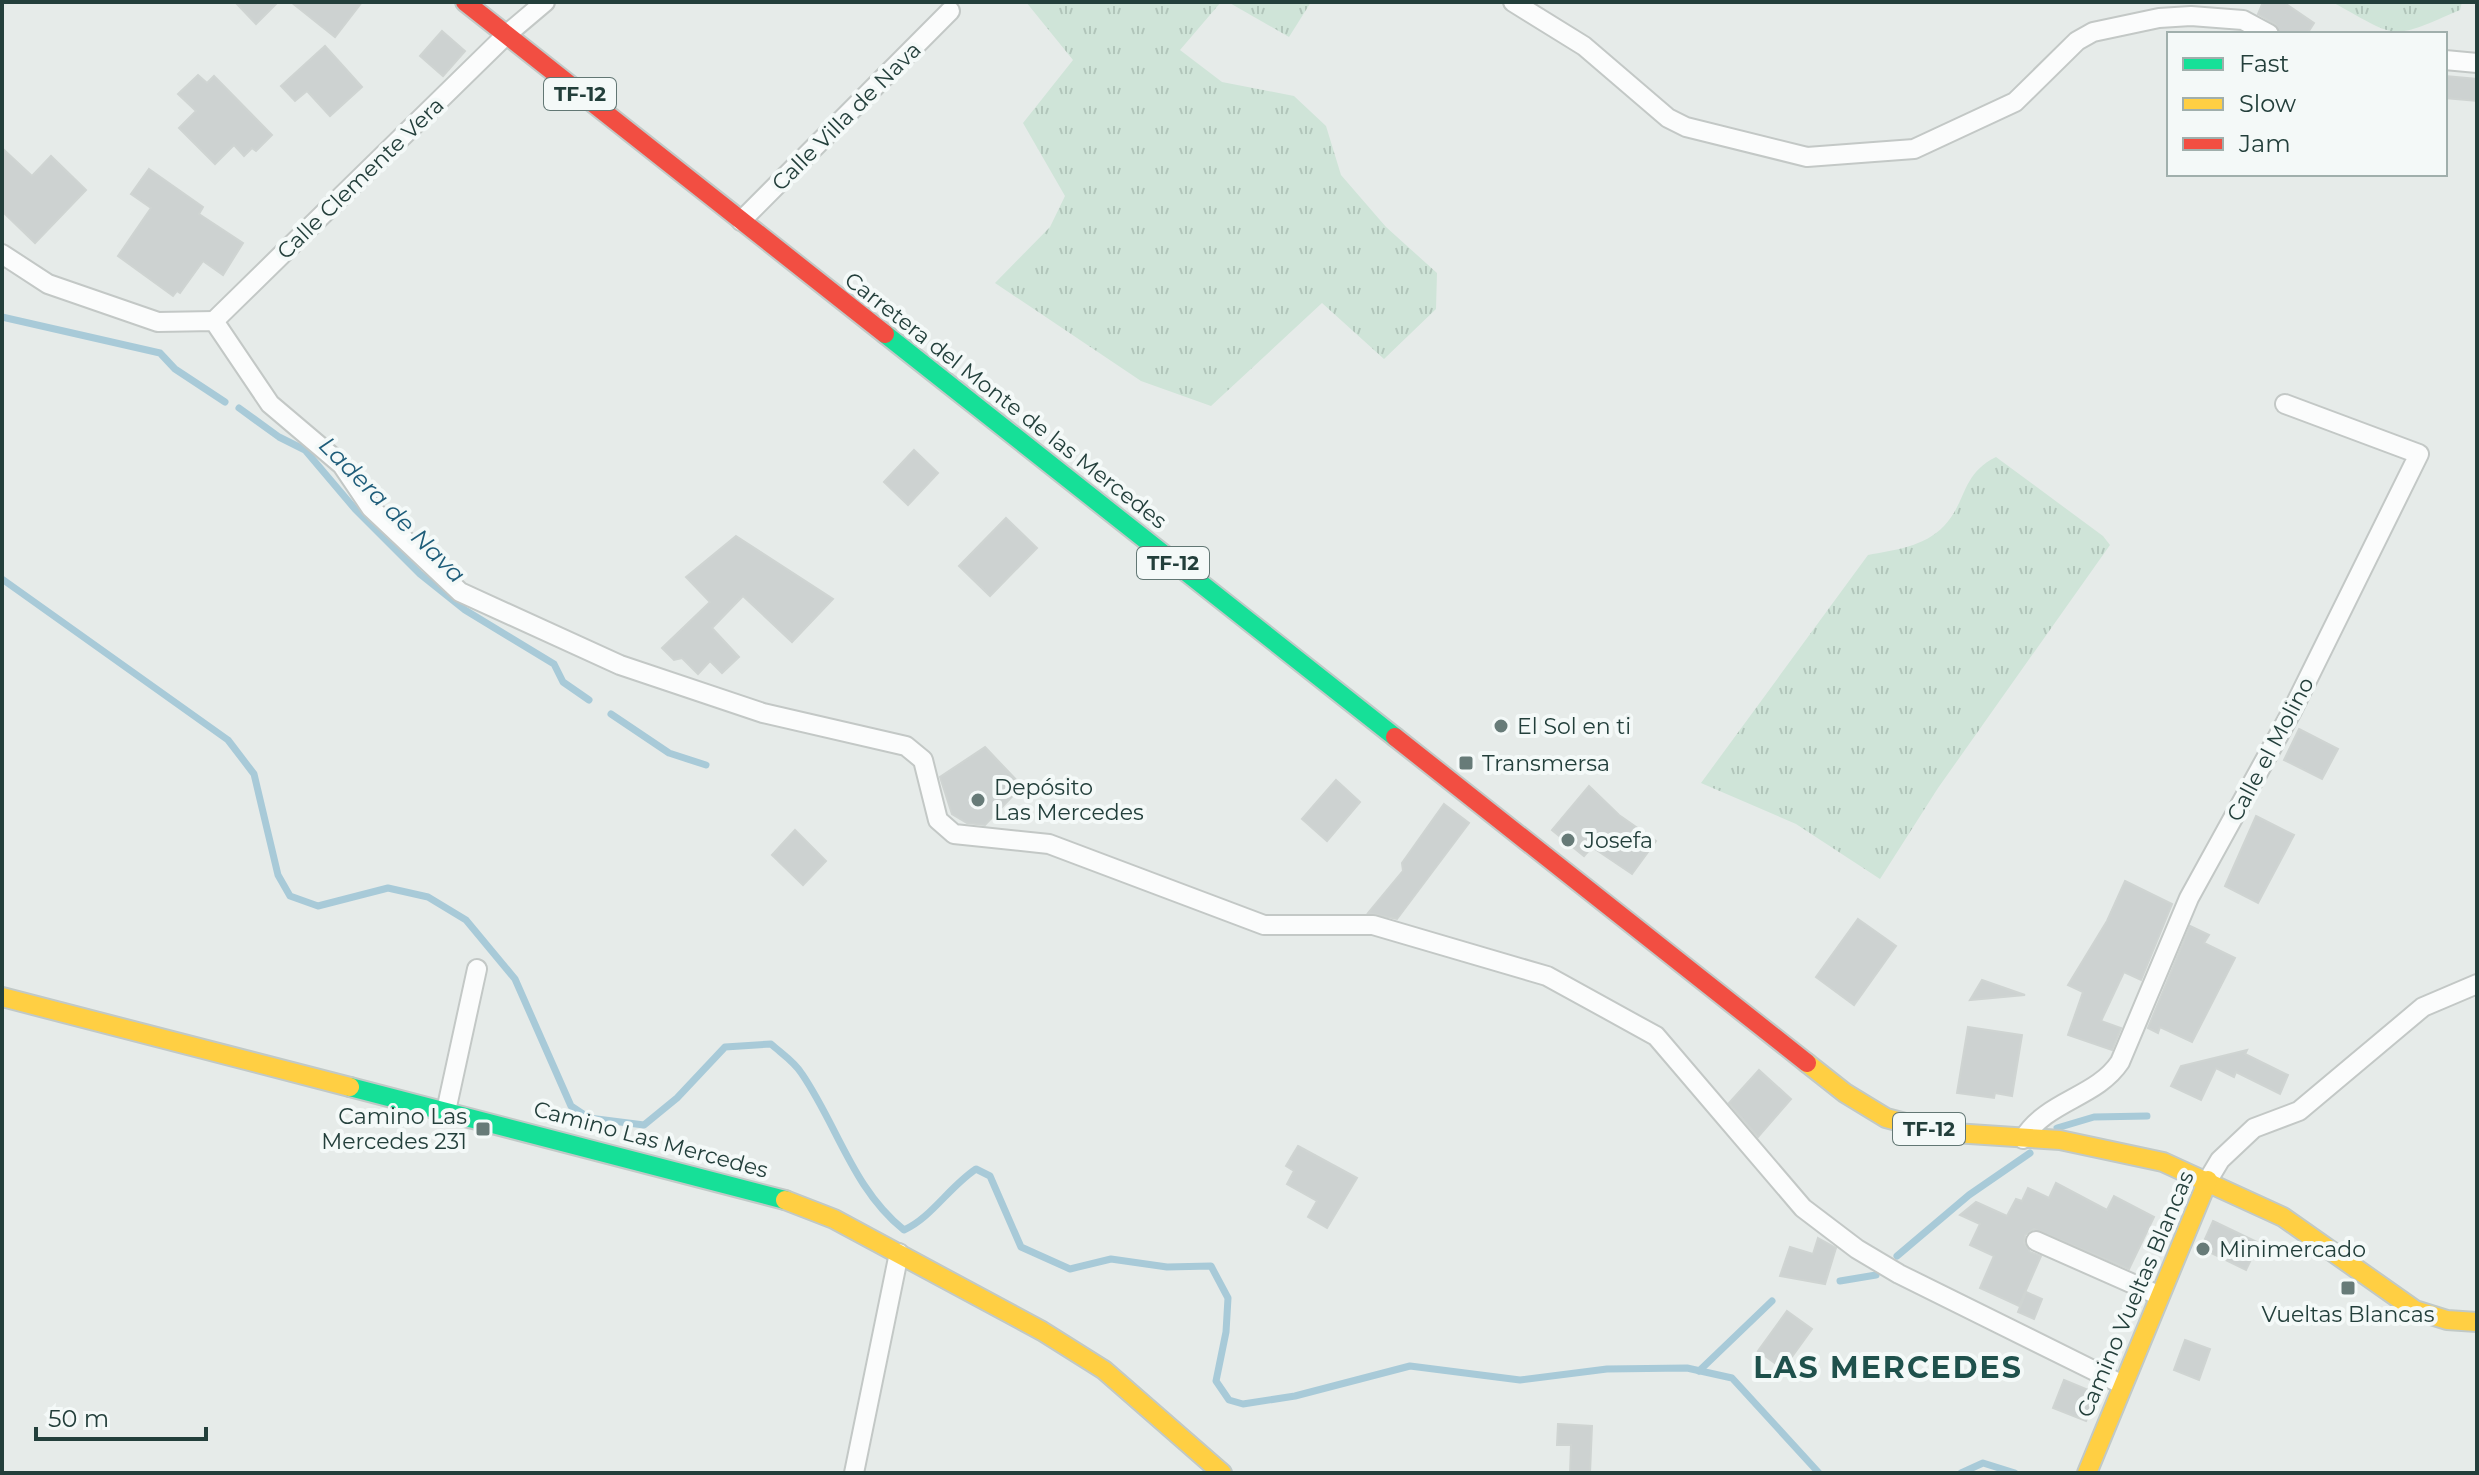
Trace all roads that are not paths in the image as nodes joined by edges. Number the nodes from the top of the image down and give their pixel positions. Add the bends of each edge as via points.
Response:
1 (465, 2) edge
2 (545, 2) edge
3 (1513, 2) edge
4 (950, 11) dead end
5 (2265, 32) edge
6 (506, 35) junction
7 (2447, 60) edge
8 (2477, 63) edge
9 (741, 221) junction
10 (2, 254) edge
11 (214, 321) junction
12 (2285, 404) dead end
13 (477, 969) dead end
14 (2477, 984) edge
15 (2, 997) edge
16 (446, 1111) junction
17 (2023, 1139) junction
18 (2208, 1180) junction
19 (2036, 1241) dead end
20 (899, 1253) junction
21 (2158, 1295) junction
22 (2477, 1322) edge
23 (2121, 1384) junction
24 (854, 1473) edge
25 (1222, 1473) edge
26 (2087, 1473) edge

1 - 6 main road, Carretera del Monte de las Mercedes / TF-12
2 - 6 street, Calle Clemente Vera
3 - 5 street via 1584,46 1668,118 1686,127 1820,157 1914,149 1942,138 2015,102 2093,32 2191,16 2243,20
4 - 9 street, Calle Villa de Nava
6 - 9 main road, Carretera del Monte de las Mercedes / TF-12
6 - 11 street, Calle Clemente Vera
7 - 8 street
9 - 17 main road, Carretera del Monte de las Mercedes / TF-12 via 1845,1093 1886,1118 1939,1132
10 - 11 street via 48,284 158,322
11 - 23 street via 270,404 342,465 371,508 460,592 630,669 763,713 906,746 923,760 938,820 954,834 1049,844 1264,925 1373,925 1547,976 1656,1036 1803,1208 1857,1249
12 - 17 street, Calle el Molino via 2419,454 2292,711 2189,898 2120,1062 2111,1076 2035,1120
13 - 16 street
14 - 18 street, Camino Vueltas Blancas via 2423,1007 2299,1111 2254,1128 2220,1160
15 - 16 main road, Camino Las Mercedes
16 - 20 main road, Camino Las Mercedes via 778,1197
17 - 18 main road, Carretera del Monte de las Mercedes / TF-12 via 2135,1154
18 - 21 main road, Camino Vueltas Blancas
18 - 22 main road, Carretera del Monte de las Mercedes / TF-12 via 2283,1217 2415,1310
19 - 21 street
20 - 24 street
20 - 25 main road, Camino Las Mercedes via 1104,1370
21 - 23 main road, Camino Vueltas Blancas
23 - 26 main road, Camino Vueltas Blancas

